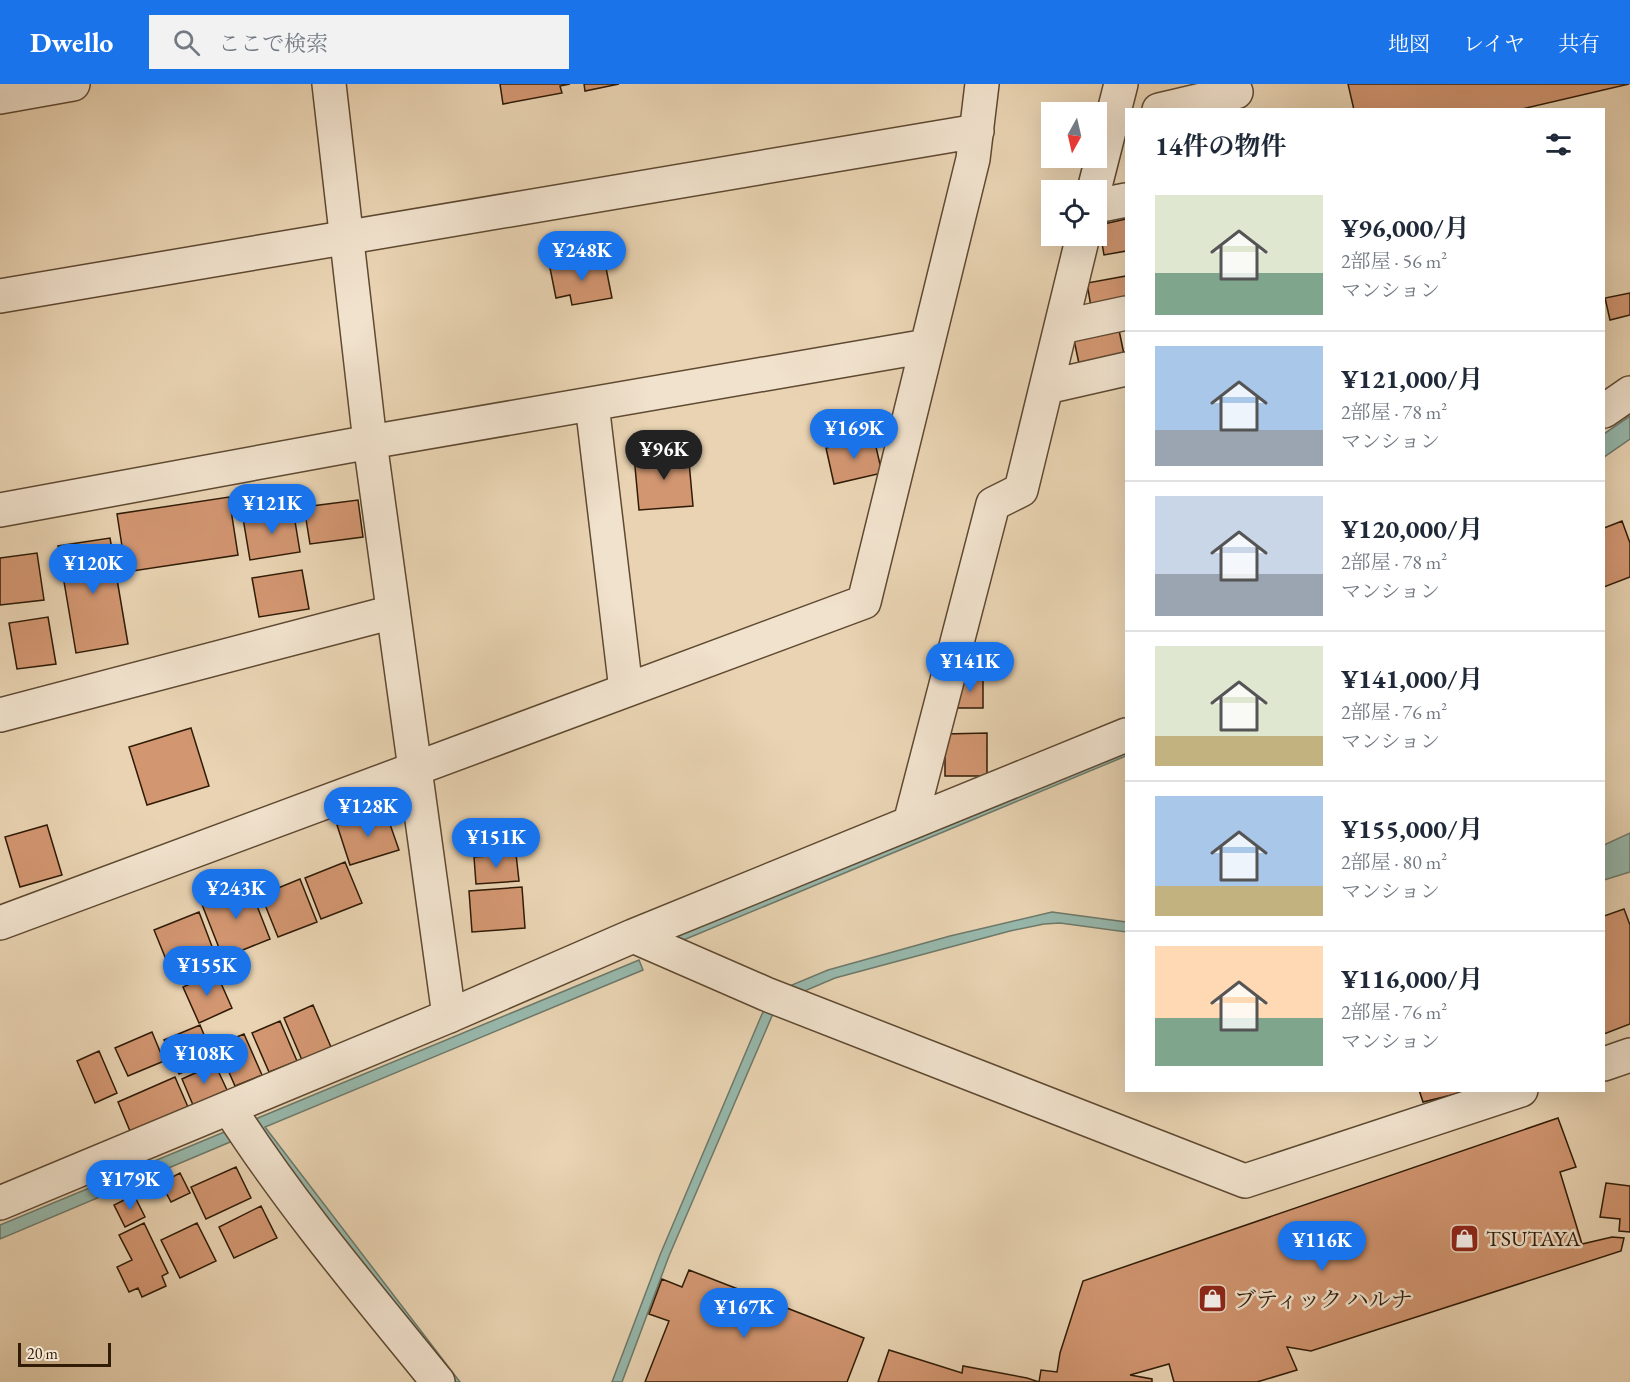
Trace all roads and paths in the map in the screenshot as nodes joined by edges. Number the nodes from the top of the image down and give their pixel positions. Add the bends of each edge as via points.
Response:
1 (74, 84) edge
2 (329, 84) edge
3 (982, 84) edge
4 (1121, 84) edge
5 (1236, 92) dead end
6 (0, 97) edge
7 (1168, 108) edge
8 (1119, 119) edge
9 (977, 131) junction
10 (1098, 180) edge
11 (1125, 200) edge
12 (1107, 204) edge
13 (345, 237) junction
14 (1081, 246) edge
15 (0, 296) edge
16 (1125, 313) edge
17 (1061, 327) junction
18 (927, 346) junction
19 (1125, 369) edge
20 (1047, 387) junction
21 (1630, 393) edge
22 (592, 404) junction
23 (1605, 410) edge
24 (370, 442) junction
25 (0, 510) edge
26 (393, 612) junction
27 (626, 690) junction
28 (0, 715) edge
29 (1125, 735) edge
30 (415, 768) junction
31 (910, 824) junction
32 (0, 923) edge
33 (633, 936) junction
34 (449, 1016) junction
35 (1630, 1055) edge
36 (1605, 1064) edge
37 (1515, 1092) edge
38 (229, 1108) junction
39 (0, 1203) edge
40 (438, 1382) edge

1 - 6 street
2 - 13 street
3 - 9 street
4 - 8 street
5 - 7 street
8 - 10 street
9 - 13 street
9 - 18 street
11 - 12 street
13 - 15 street
13 - 24 street
14 - 17 street
16 - 17 street
17 - 20 street
18 - 22 street
18 - 27 street via 864,602
19 - 20 street
20 - 31 street via 1022,490 993,504
21 - 23 street
22 - 24 street
22 - 27 street
24 - 25 street
24 - 26 street
26 - 28 street
26 - 30 street
27 - 30 street
29 - 31 street
30 - 32 street
30 - 34 street
31 - 33 street
33 - 34 street
33 - 37 street via 777,999 1245,1181
34 - 38 street
35 - 36 street
38 - 39 street
38 - 40 street via 256,1151 335,1255

